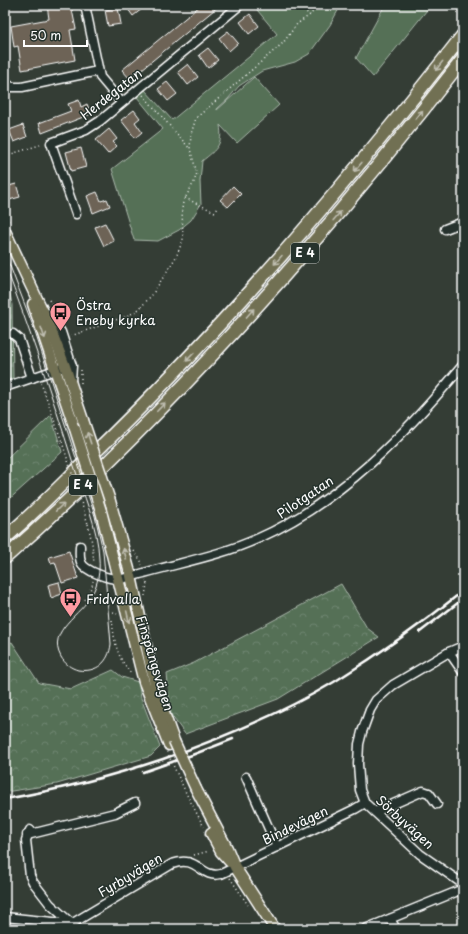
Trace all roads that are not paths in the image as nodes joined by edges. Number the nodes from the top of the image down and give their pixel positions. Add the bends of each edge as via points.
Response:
1 (85, 5) edge
2 (240, 5) edge
3 (463, 35) edge
4 (463, 59) edge
5 (98, 71) junction
6 (5, 83) edge
7 (121, 102) junction
8 (76, 214) dead end
9 (463, 222) edge
10 (445, 229) dead end
11 (5, 231) edge
12 (22, 269) junction
13 (42, 309) junction
14 (13, 334) dead end
15 (463, 365) edge
16 (60, 368) junction
17 (35, 377) junction
18 (71, 383) junction
19 (5, 387) edge
20 (5, 538) edge
21 (80, 546) dead end
22 (5, 558) edge
23 (131, 576) junction
24 (119, 580) junction
25 (463, 646) edge
26 (450, 652) junction
27 (463, 672) edge
28 (169, 745) junction
29 (246, 777) dead end
30 (135, 803) dead end
31 (366, 803) junction
32 (436, 804) dead end
33 (374, 812) junction
34 (277, 847) junction
35 (235, 868) junction
36 (463, 884) edge
37 (463, 890) edge
38 (5, 916) edge
39 (390, 919) junction
40 (73, 926) edge
41 (63, 929) edge
42 (275, 929) edge
43 (365, 929) edge
44 (396, 929) edge

1 - 5 street
2 - 7 street, Herdegatan
3 -> 20 highway, E 4 via 313,221 212,334 122,427
22 -> 4 highway, E 4 via 134,436 222,344 324,231
5 - 6 street via 22,87 12,87
5 - 7 street
7 - 8 street, Herdegatan via 86,130 50,143
9 - 10 street
11 - 12 main road, Finspångsvägen
12 - 13 main road, Finspångsvägen
12 -> 16 main road, Finspångsvägen
13 - 16 main road, Finspångsvägen
13 - 18 street via 61,332 72,366
14 - 17 street via 18,339
15 - 23 street, Pilotgatan via 419,415 369,464 334,494 295,520 258,539 221,553
16 - 17 street
16 - 18 main road, Finspångsvägen
16 - 24 main road, Finspångsvägen, bridge
17 - 19 street
23 -> 18 main road, Finspångsvägen, bridge via 110,501
21 - 24 street via 81,562 85,568
23 - 24 street, Pilotgatan
23 - 28 main road, Finspångsvägen
24 -> 28 main road, Finspångsvägen via 144,682
25 - 26 street, Sörbyvägen
26 - 27 street
26 - 31 street, Sörbyvägen via 393,685 376,700 370,710 358,753 358,778
28 - 35 main road, Finspångsvägen, bridge via 191,792 227,848
29 - 34 street
30 - 40 street via 114,813 29,833 26,840 30,876 50,904
31 - 33 street, Sörbyvägen
31 - 34 street, Bindevägen
32 - 33 street via 429,793 423,791
33 - 36 street, Sörbyvägen via 420,854
34 - 35 street, Bindevägen
35 - 40 street, Fyrbyvägen via 221,874 213,874 184,861 172,864
35 - 42 main road, Finspångsvägen
37 - 39 street
38 - 40 street
39 - 43 street
39 - 44 street
40 - 41 street, Fyrbyvägen

